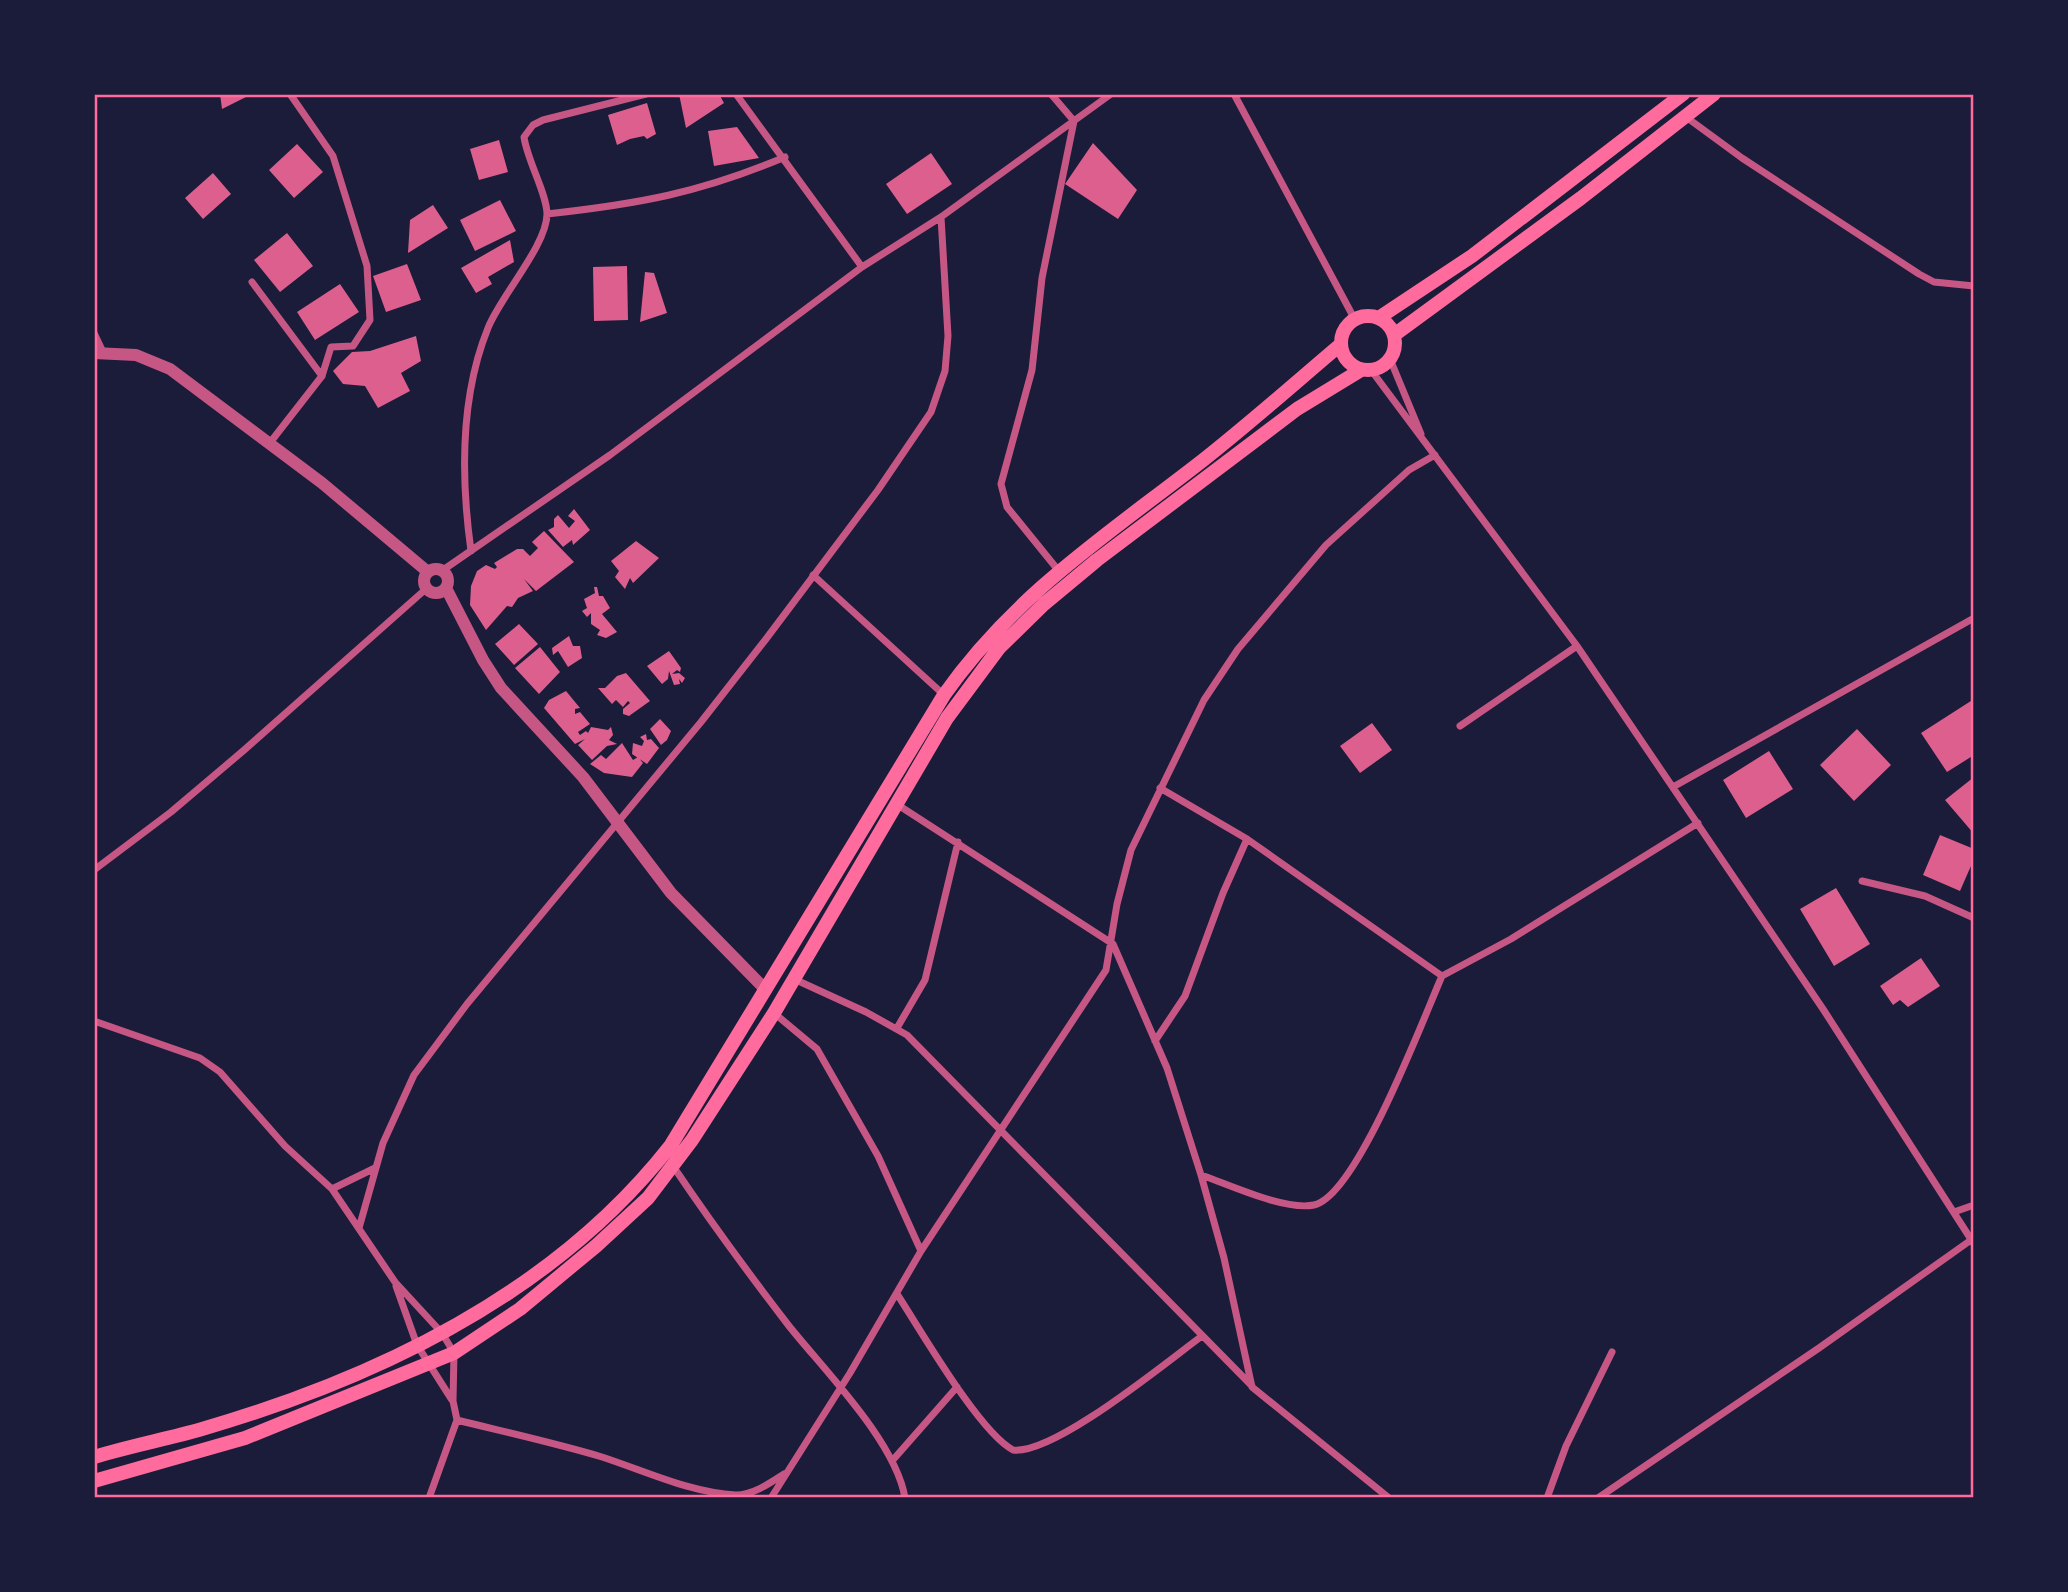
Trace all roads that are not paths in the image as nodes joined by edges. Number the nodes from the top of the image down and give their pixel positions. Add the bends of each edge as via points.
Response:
1 (290, 94) edge
2 (646, 94) edge
3 (736, 94) edge
4 (1051, 94) edge
5 (1111, 94) edge
6 (1234, 94) edge
7 (1683, 94) edge
8 (1714, 94) edge
9 (1686, 117) junction
10 (1074, 121) junction
11 (785, 157) junction
12 (547, 214) junction
13 (941, 217) junction
14 (862, 267) junction
15 (252, 282) dead end
16 (1973, 286) edge
17 (1380, 317) junction
18 (1354, 318) junction
19 (94, 332) edge
20 (1394, 335) junction
21 (1340, 345) junction
22 (99, 352) edge
23 (1390, 359) junction
24 (1366, 370) junction
25 (322, 376) junction
26 (1423, 442) junction
27 (269, 444) junction
28 (1435, 455) junction
29 (471, 551) junction
30 (1058, 569) junction
31 (443, 570) junction
32 (428, 572) junction
33 (813, 575) junction
34 (427, 588) junction
35 (446, 588) junction
36 (1973, 618) edge
37 (1577, 646) junction
38 (944, 695) junction
39 (1460, 726) dead end
40 (1673, 787) junction
41 (1160, 788) junction
42 (898, 805) junction
43 (616, 822) junction
44 (1698, 823) junction
45 (1247, 839) junction
46 (958, 842) junction
47 (94, 870) edge
48 (1862, 881) dead end
49 (1973, 918) edge
50 (1113, 944) junction
51 (1442, 976) junction
52 (793, 979) junction
53 (765, 990) junction
54 (774, 1013) junction
55 (94, 1021) edge
56 (897, 1028) junction
57 (1155, 1041) junction
58 (1001, 1129) junction
59 (673, 1166) junction
60 (374, 1168) junction
61 (1201, 1175) junction
62 (332, 1189) junction
63 (1973, 1205) edge
64 (1954, 1212) junction
65 (359, 1228) junction
66 (1972, 1242) edge
67 (921, 1251) junction
68 (395, 1282) junction
69 (897, 1294) junction
70 (442, 1333) junction
71 (1202, 1336) junction
72 (416, 1345) junction
73 (1612, 1352) dead end
74 (454, 1353) junction
75 (429, 1365) junction
76 (841, 1387) junction
77 (957, 1387) junction
78 (1252, 1387) junction
79 (453, 1401) junction
80 (457, 1420) junction
81 (94, 1457) edge
82 (892, 1461) junction
83 (786, 1473) junction
84 (94, 1481) edge
85 (429, 1497) edge
86 (771, 1497) edge
87 (905, 1497) edge
88 (1389, 1497) edge
89 (1547, 1497) edge
90 (1598, 1497) edge

1 - 25 street via 333,156 367,266 372,307 367,327 353,346 331,348
2 - 12 street via 543,120 528,129 525,146
3 - 11 street
4 - 10 street
5 - 10 street
6 - 18 street
7 - 17 main road via 1472,256
8 - 9 main road
9 - 16 street via 1919,274 1934,282
9 - 20 main road
10 - 13 street
10 - 30 street via 1042,278 1032,370 1002,484 1007,507
11 - 12 street via 691,192
11 - 14 street
12 - 29 street via 531,255 488,328 475,373 464,467
13 - 14 street
13 - 33 street via 948,336 939,397 878,490
14 - 29 street via 610,455
15 - 25 street
17 - 18 main road
17 - 20 main road
18 - 21 main road via 1342,331
19 - 22 street
20 - 23 main road
21 - 24 main road via 1345,358
21 - 30 main road via 1202,460
22 - 27 street via 136,355 170,369
23 - 24 main road
23 - 26 street
24 - 26 street
24 - 42 main road via 1321,392 1289,415 1066,585 1017,628 953,709
25 - 27 street
26 - 28 street
27 - 32 street
28 - 37 street
28 - 41 street via 1409,470 1348,523 1258,624 1204,700
29 - 31 street
30 - 38 main road via 985,639
31 - 32 street
31 - 35 street via 448,576
32 - 34 street via 424,576
33 - 38 street
33 - 43 street via 701,722
34 - 35 street via 434,593
34 - 47 street via 223,768
35 - 43 street via 497,682 583,777
36 - 40 street
37 - 39 street
37 - 40 street
38 - 53 main road
40 - 44 street
41 - 45 street
41 - 50 street via 1123,875
42 - 46 street
42 - 52 main road
43 - 53 street via 671,892
43 - 60 street via 467,1003 414,1075
44 - 51 street via 1511,939
44 - 64 street
45 - 51 street
45 - 57 street via 1185,996
46 - 50 street
46 - 56 street via 925,980
48 - 49 street via 1925,897
50 - 57 street
50 - 58 street via 1094,991
51 - 61 street via 1358,1163 1329,1198 1307,1206 1284,1203
52 - 54 main road
52 - 56 street
53 - 70 main road via 671,1145 635,1189 539,1273
54 - 59 main road
54 - 67 street via 817,1049 878,1156
55 - 62 street via 200,1058 220,1072 285,1146
56 - 58 street
57 - 61 street
58 - 67 street
58 - 71 street
59 - 74 main road via 639,1207 596,1246 520,1309
59 - 76 street via 717,1232
60 - 62 street
60 - 65 street
61 - 78 street
62 - 65 street
63 - 64 street
64 - 66 street
65 - 68 street
66 - 90 street
67 - 69 street
68 - 70 street
68 - 72 street
69 - 76 street
69 - 77 street
70 - 72 main road
70 - 74 street
71 - 77 street via 1082,1422 1027,1451 1002,1443
71 - 78 street
72 - 75 street
72 - 81 main road via 229,1420
73 - 89 street via 1566,1446
74 - 75 main road
74 - 79 street
75 - 79 street
75 - 84 main road via 245,1438
76 - 82 street
76 - 83 street
77 - 82 street
78 - 88 street
79 - 80 street
80 - 83 street via 720,1493 752,1492
80 - 85 street
82 - 87 street
83 - 86 street

